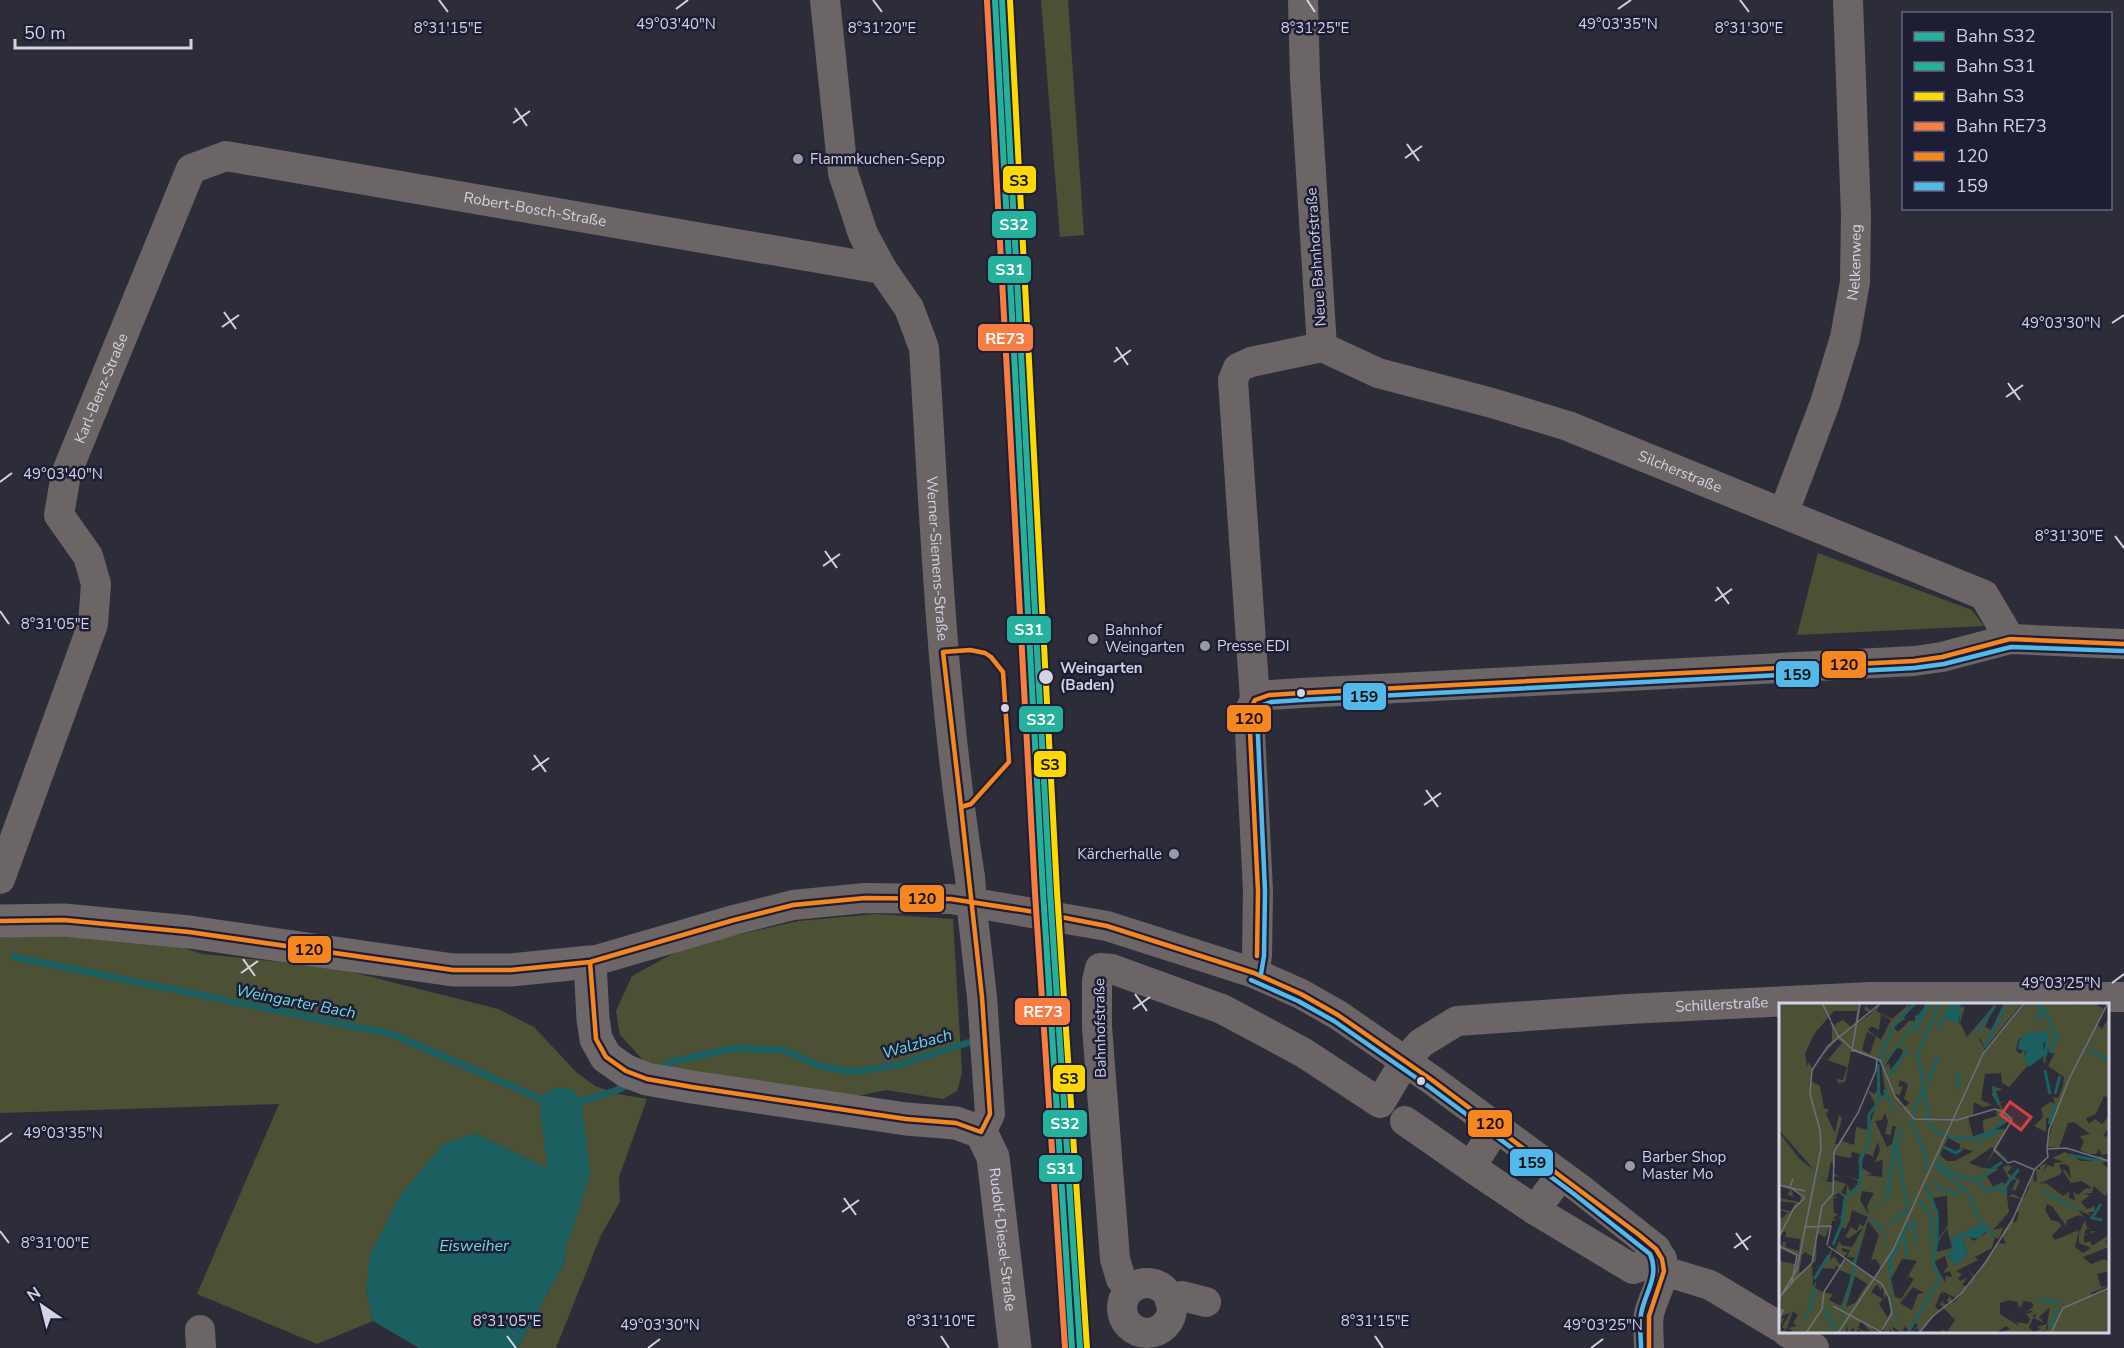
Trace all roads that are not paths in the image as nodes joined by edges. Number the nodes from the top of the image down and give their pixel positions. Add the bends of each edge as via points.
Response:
1 (825, 0) edge
2 (1303, 0) edge
3 (1848, 0) edge
4 (191, 169) joint
5 (882, 269) junction
6 (1322, 347) junction
7 (1784, 512) junction
8 (2010, 639) junction
9 (2124, 644) edge
10 (1255, 700) junction
11 (0, 879) edge
12 (0, 921) edge
13 (590, 962) junction
14 (1254, 972) junction
15 (2124, 997) edge
16 (1405, 1061) junction
17 (1432, 1080) junction
18 (1380, 1103) junction
19 (1406, 1121) junction
20 (1496, 1127) junction
21 (981, 1132) junction
22 (1471, 1167) junction
23 (1561, 1175) junction
24 (1535, 1210) junction
25 (1663, 1265) junction
26 (1131, 1289) junction
27 (1170, 1301) junction
28 (1206, 1302) dead end
29 (1779, 1327) edge
30 (1789, 1333) edge
31 (1163, 1338) edge
32 (1015, 1348) edge
33 (1649, 1348) edge
34 (1815, 1348) edge

1 - 5 street, Werner-Siemens-Straße via 843,173 863,234
2 - 6 street, Neue Bahnhofstraße
3 - 7 street, Nelkenweg via 1856,282 1826,403
4 - 5 street, Robert-Bosch-Straße via 226,156
4 - 11 street, Karl-Benz-Straße via 66,474 59,515 88,556 96,584 93,624
5 - 21 street, Werner-Siemens-Straße, bridge via 909,308 924,348 943,652 982,998 990,1114
6 - 7 street, Silcherstraße via 1378,373 1568,426
6 - 10 street, Neue Bahnhofstraße via 1251,362 1238,368 1233,380
7 - 8 street, Silcherstraße via 1984,595
8 - 9 street
8 - 10 street via 1914,661 1280,694
10 - 14 street, Neue Bahnhofstraße via 1249,712 1258,891
12 - 13 main road via 64,920 189,932 453,970 511,970
13 - 14 street via 793,905 865,898 951,899 1107,926
13 - 21 main road via 596,1039 606,1057 637,1075 894,1118 956,1123
14 - 16 street via 1301,994
15 - 16 street, Schillerstraße via 1871,997 1457,1022 1421,1042
16 - 17 street
16 - 18 street
17 - 19 street
17 - 20 street
18 - 19 street, Bahnhofstraße
18 - 26 street, Bahnhofstraße via 1304,1053 1222,1009 1100,968 1097,1027 1116,1259 1121,1279
19 - 22 street, Bahnhofstraße
20 - 22 street
20 - 23 street
21 - 32 main road, Rudolf-Diesel-Straße via 993,1157
22 - 24 street, Bahnhofstraße
23 - 24 street
23 - 25 street via 1656,1249
24 - 25 street, Bahnhofstraße via 1633,1269
25 - 29 street via 1710,1285
25 - 33 street via 1648,1316
26 - 27 street via 1153,1284
26 - 31 street via 1122,1304 1127,1324 1139,1332
27 - 28 street via 1182,1296
27 - 31 street via 1172,1310
30 - 34 street

